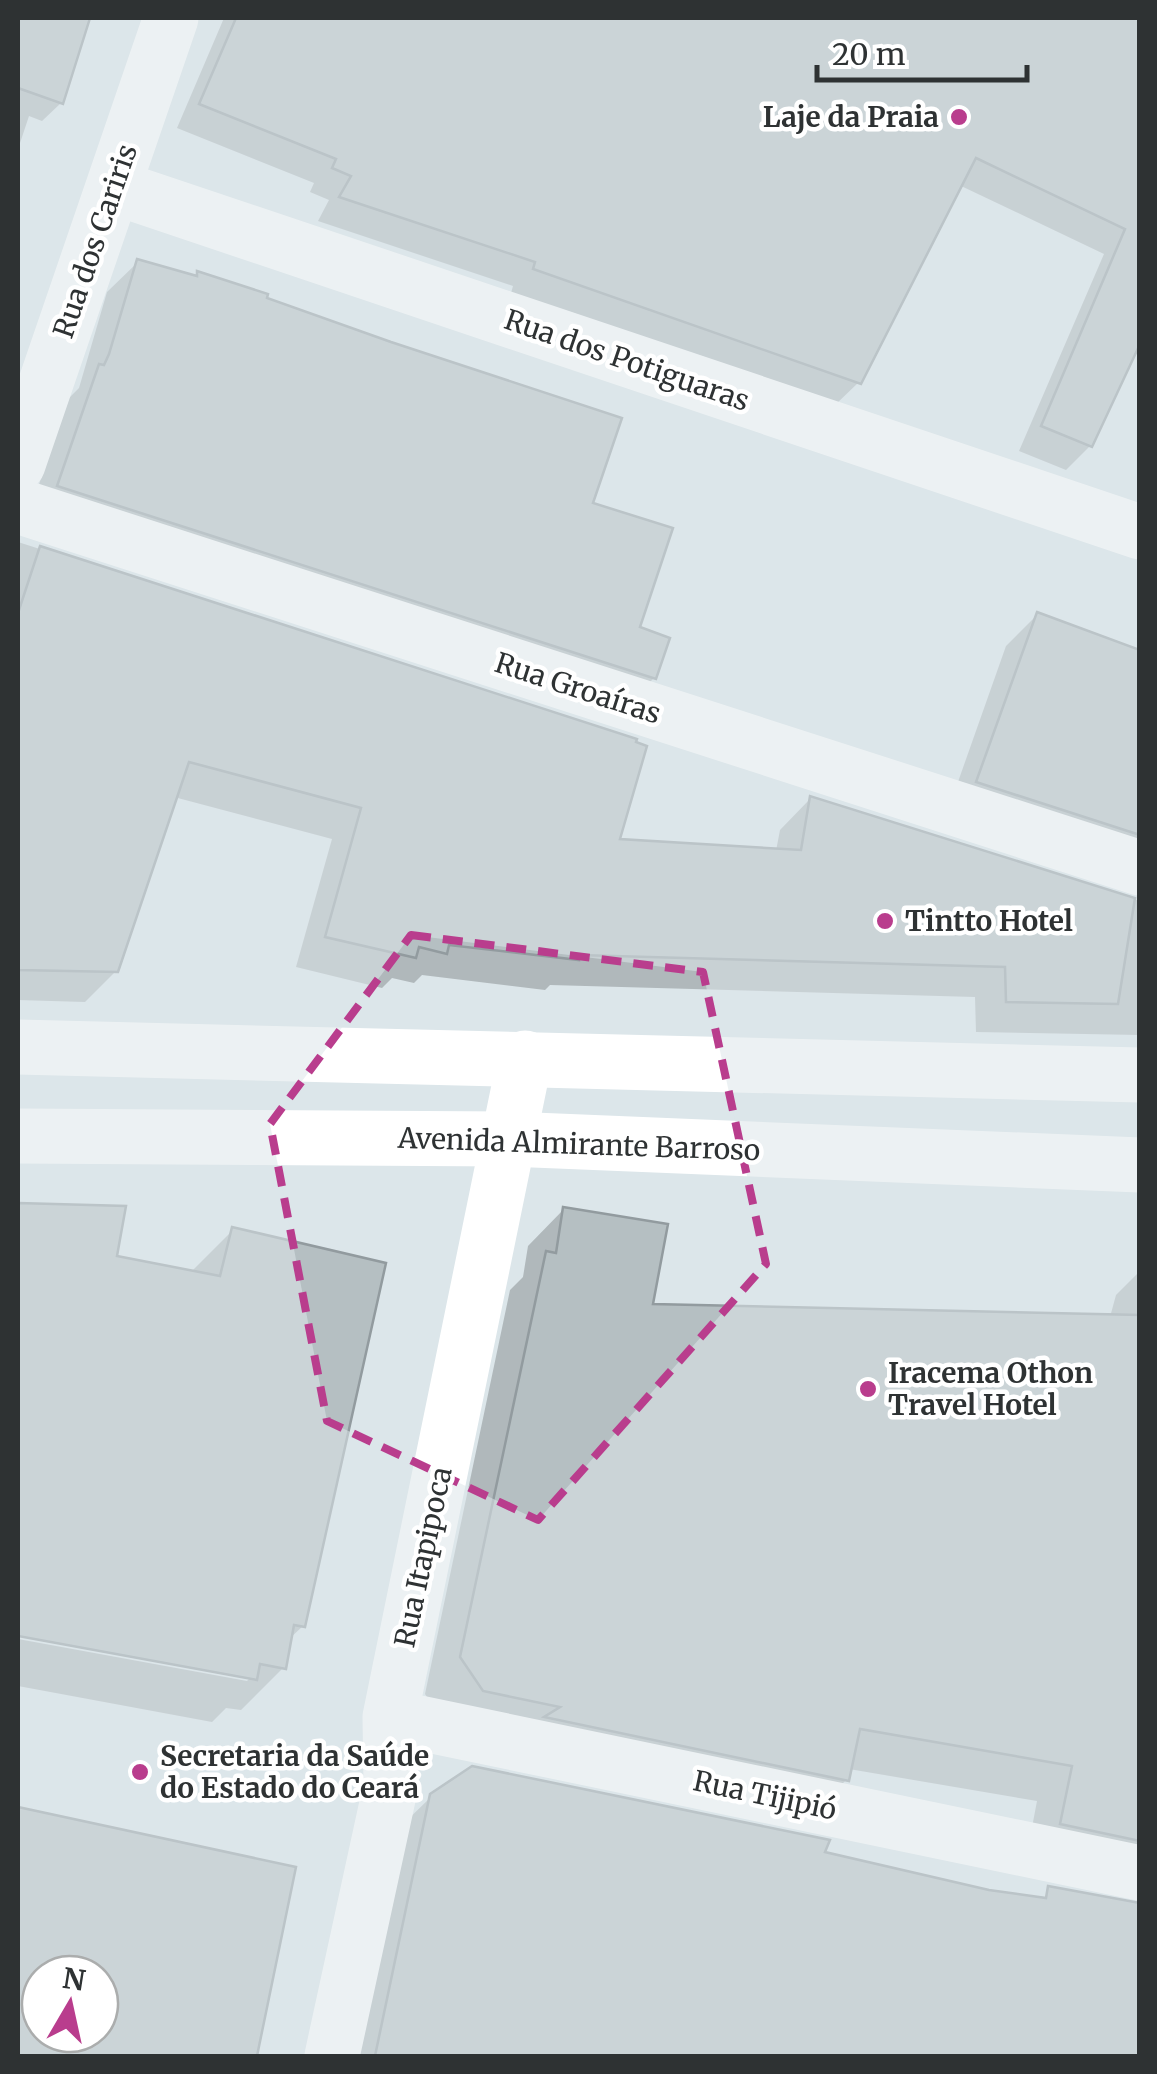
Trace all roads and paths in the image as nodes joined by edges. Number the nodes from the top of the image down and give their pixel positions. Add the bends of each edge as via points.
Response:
1 (171, 18) edge
2 (114, 188) junction
3 (18, 464) edge
4 (18, 506) edge
5 (1140, 532) edge
6 (1140, 868) edge
7 (18, 1047) edge
8 (525, 1058) junction
9 (1140, 1075) edge
10 (18, 1136) edge
11 (509, 1139) junction
12 (1140, 1164) edge
13 (390, 1717) junction
14 (1140, 1873) edge
15 (332, 2056) edge

1 - 2 street, Rua dos Cariris
2 - 3 street, Rua dos Cariris
2 - 5 street, Rua dos Potiguaras
4 - 6 street, Rua Groaíras
7 - 8 street
8 - 9 street
8 - 11 street, Rua Itapipoca
10 - 11 street, Avenida Almirante Barroso
11 - 12 street, Avenida Almirante Barroso
11 - 13 street, Rua Itapipoca
13 - 14 street, Rua Tijipió
13 - 15 street, Rua Itapipoca via 391,1786

